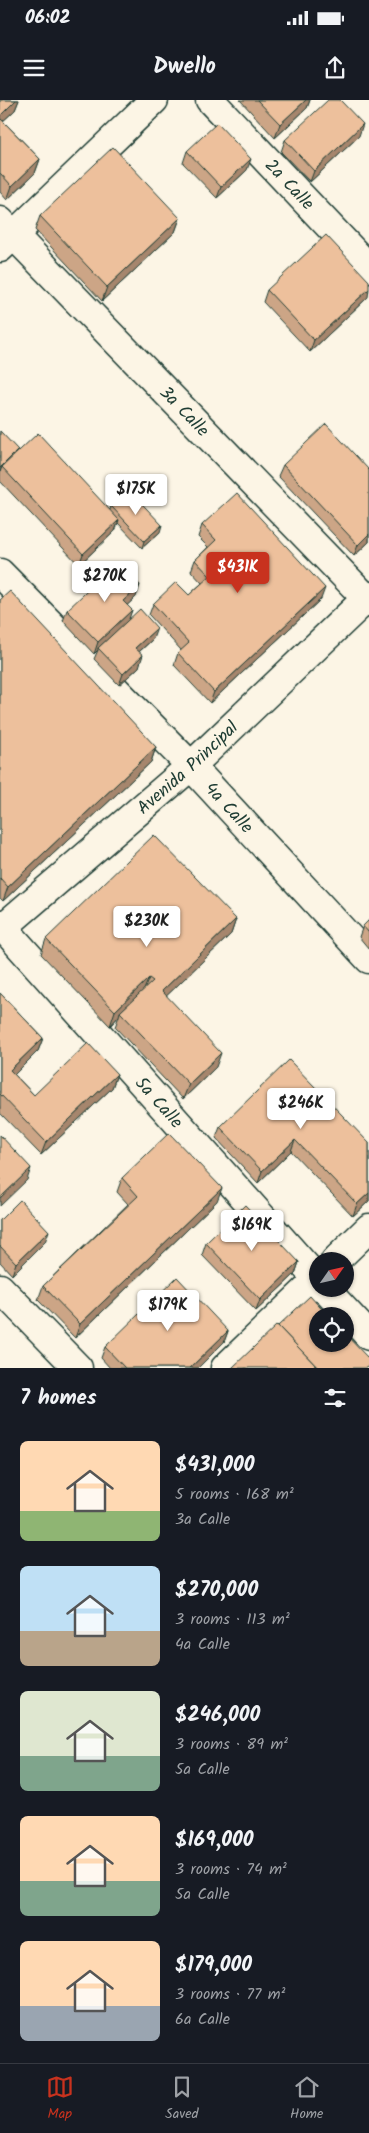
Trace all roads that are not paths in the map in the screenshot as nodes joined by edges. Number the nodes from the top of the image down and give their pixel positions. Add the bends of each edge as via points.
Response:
1 (154, 100) edge
2 (210, 100) edge
3 (4, 235) edge
4 (369, 268) edge
5 (0, 574) edge
6 (368, 599) edge
7 (191, 766) junction
8 (1, 927) edge
9 (369, 959) edge
10 (369, 1228) edge
11 (346, 1252) edge
12 (309, 1264) edge
13 (0, 1288) edge
14 (309, 1290) edge
15 (338, 1298) edge
16 (369, 1336) edge
17 (78, 1368) edge
18 (225, 1368) edge

1 - 3 street
2 - 4 street, 2a Calle
3 - 6 street, 3a Calle
5 - 7 street, 4a Calle
6 - 7 street, Avenida Principal
7 - 8 street, Avenida Principal
7 - 9 street, 4a Calle
8 - 12 street, 5a Calle
10 - 11 street
13 - 17 street
14 - 18 street
15 - 16 street, 5a Calle

